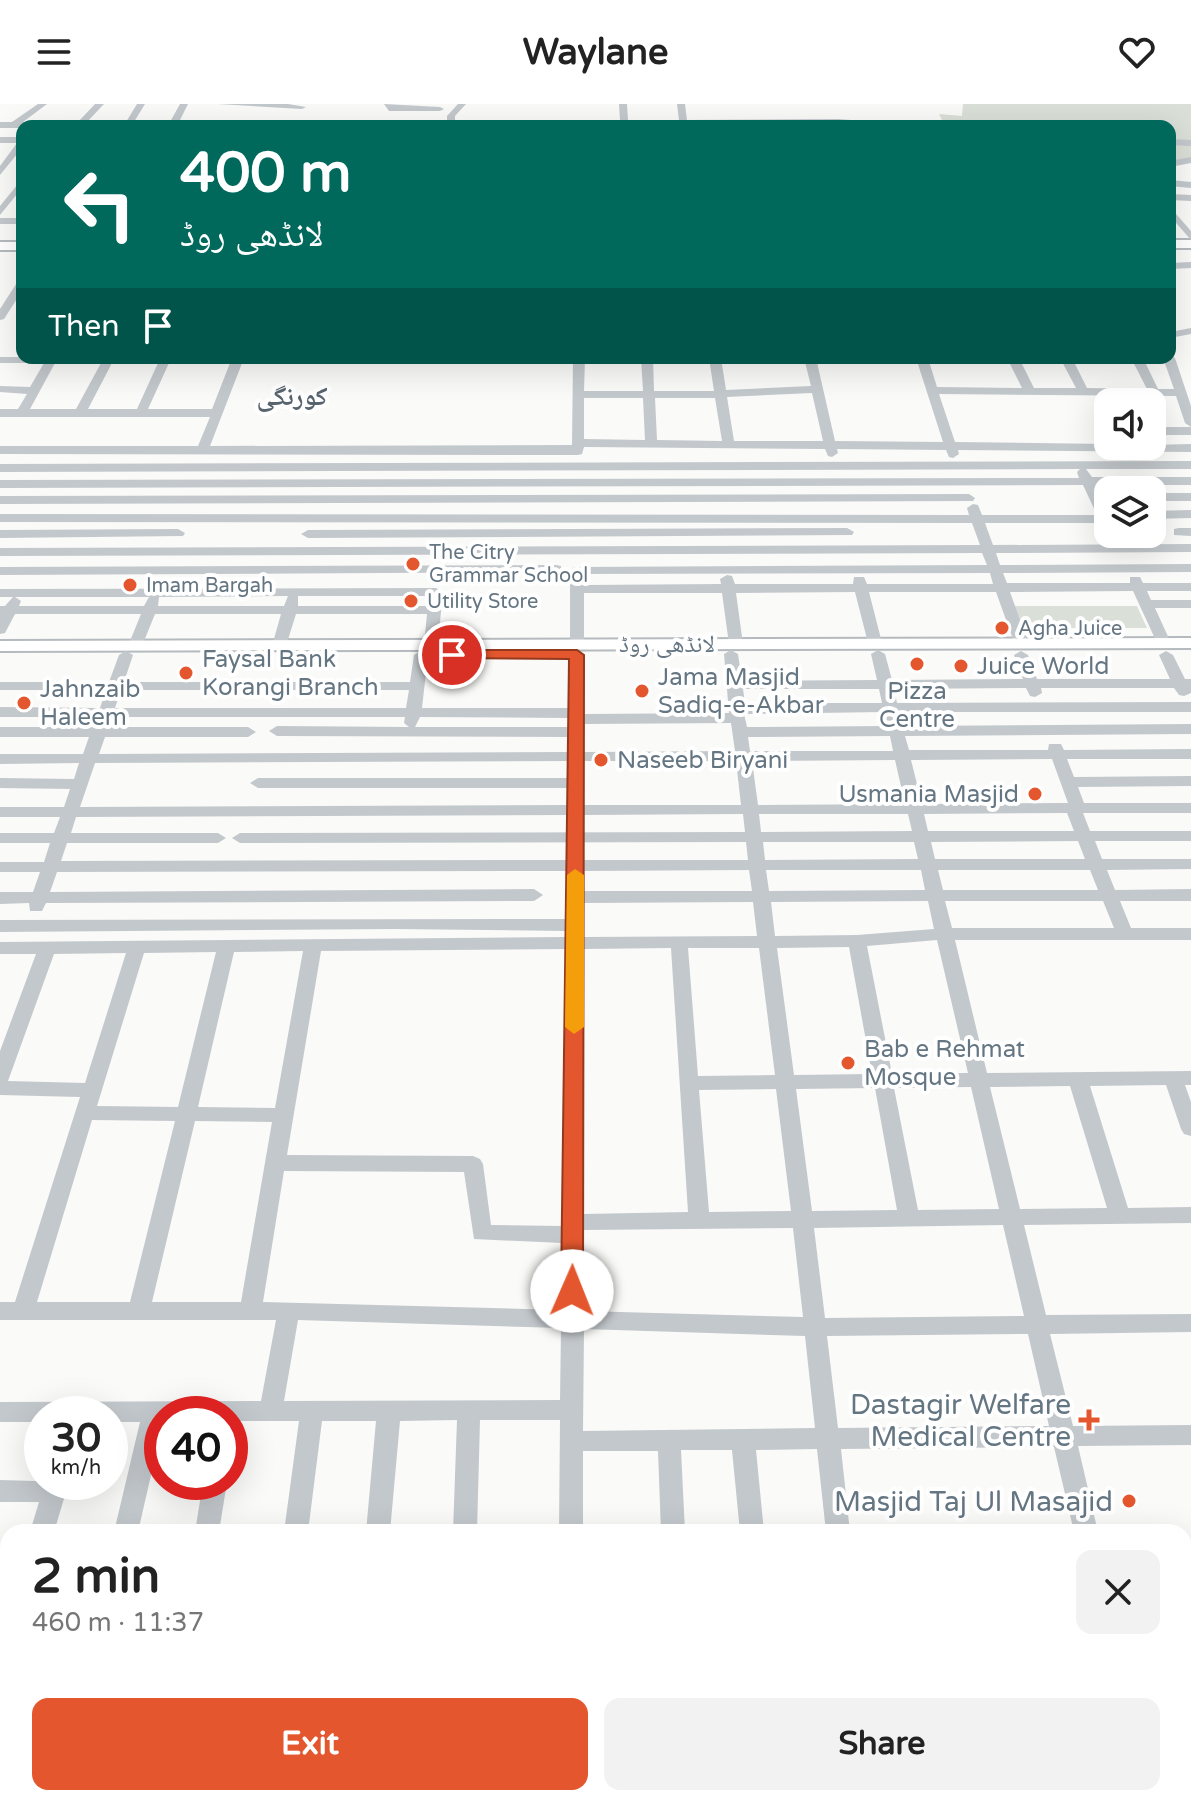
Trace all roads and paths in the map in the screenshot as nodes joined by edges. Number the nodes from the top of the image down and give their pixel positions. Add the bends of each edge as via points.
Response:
1 (43, 104) edge
2 (100, 104) edge
3 (241, 104) edge
4 (388, 104) edge
5 (462, 104) edge
6 (221, 105) edge
7 (260, 105) edge
8 (303, 105) edge
9 (441, 106) edge
10 (111, 115) dead end
11 (906, 118) dead end
12 (85, 120) edge
13 (108, 120) edge
14 (451, 120) edge
15 (918, 120) edge
16 (12, 121) junction
17 (16, 121) edge
18 (1, 125) edge
19 (16, 149) edge
20 (0, 172) edge
21 (16, 191) edge
22 (0, 212) edge
23 (1180, 223) edge
24 (1191, 237) edge
25 (16, 292) edge
26 (2, 314) edge
27 (48, 364) edge
28 (106, 364) edge
29 (170, 364) edge
30 (236, 364) edge
31 (579, 364) edge
32 (647, 364) edge
33 (716, 364) edge
34 (811, 364) edge
35 (924, 364) edge
36 (1016, 364) edge
37 (1069, 364) edge
38 (1140, 364) edge
39 (1170, 364) edge
40 (1173, 375) junction
41 (1191, 376) edge
42 (1152, 388) edge
43 (0, 389) edge
44 (817, 389) junction
45 (932, 390) junction
46 (1029, 390) junction
47 (34, 391) junction
48 (1083, 391) junction
49 (1094, 392) edge
50 (1166, 392) edge
51 (1181, 393) junction
52 (649, 394) junction
53 (722, 394) junction
54 (578, 395) junction
55 (0, 413) edge
56 (22, 413) junction
57 (80, 413) junction
58 (141, 413) junction
59 (217, 413) junction
60 (1190, 415) edge
61 (1166, 430) edge
62 (1191, 431) edge
63 (651, 443) junction
64 (707, 443) junction
65 (728, 443) junction
66 (831, 445) junction
67 (578, 446) junction
68 (950, 447) junction
69 (1071, 447) junction
70 (1191, 448) edge
71 (205, 449) junction
72 (330, 449) junction
73 (450, 449) junction
74 (0, 450) edge
75 (85, 450) junction
76 (1079, 464) junction
77 (710, 465) junction
78 (834, 465) junction
79 (956, 465) junction
80 (1191, 465) edge
81 (325, 466) junction
82 (448, 466) junction
83 (578, 466) junction
84 (76, 467) junction
85 (0, 468) edge
86 (201, 468) junction
87 (1191, 481) edge
88 (712, 482) junction
89 (837, 482) junction
90 (964, 482) junction
91 (1087, 482) junction
92 (321, 483) junction
93 (447, 483) junction
94 (578, 483) junction
95 (0, 484) edge
96 (68, 484) junction
97 (196, 484) junction
98 (1094, 490) edge
99 (840, 497) junction
100 (1166, 497) edge
101 (1191, 497) edge
102 (714, 498) junction
103 (969, 498) junction
104 (61, 499) junction
105 (317, 499) junction
106 (445, 499) junction
107 (578, 499) junction
108 (0, 500) edge
109 (190, 500) junction
110 (1191, 514) edge
111 (1166, 515) edge
112 (0, 518) edge
113 (52, 518) junction
114 (184, 518) junction
115 (312, 518) junction
116 (443, 518) junction
117 (578, 518) junction
118 (1094, 518) edge
119 (717, 519) junction
120 (977, 519) junction
121 (846, 526) junction
122 (178, 533) junction
123 (442, 533) junction
124 (0, 534) edge
125 (44, 534) junction
126 (308, 534) junction
127 (578, 534) junction
128 (721, 534) junction
129 (1191, 548) edge
130 (987, 549) junction
131 (1120, 549) junction
132 (723, 550) junction
133 (851, 550) junction
134 (440, 551) junction
135 (578, 551) junction
136 (0, 552) edge
137 (36, 552) junction
138 (171, 552) junction
139 (303, 552) junction
140 (1129, 568) junction
141 (1191, 568) edge
142 (556, 569) dead end
143 (726, 569) junction
144 (856, 569) junction
145 (994, 569) junction
146 (165, 570) junction
147 (299, 570) junction
148 (438, 570) junction
149 (0, 571) edge
150 (27, 571) junction
151 (577, 571) junction
152 (1139, 587) junction
153 (1191, 587) edge
154 (1001, 588) junction
155 (577, 589) junction
156 (728, 589) junction
157 (861, 589) junction
158 (436, 592) junction
159 (0, 593) edge
160 (18, 593) junction
161 (156, 593) junction
162 (294, 593) junction
163 (1147, 604) junction
164 (1191, 604) edge
165 (150, 609) junction
166 (290, 609) junction
167 (5, 610) edge
168 (434, 610) junction
169 (0, 630) edge
170 (1191, 643) edge
171 (0, 646) edge
172 (279, 646) junction
173 (1021, 648) junction
174 (734, 649) junction
175 (876, 649) junction
176 (1165, 649) junction
177 (426, 650) junction
178 (577, 650) junction
179 (131, 651) junction
180 (0, 655) edge
181 (1191, 655) edge
182 (1185, 683) edge
183 (885, 684) junction
184 (1032, 684) junction
185 (736, 685) junction
186 (0, 686) edge
187 (115, 686) junction
188 (239, 686) dead end
189 (282, 686) dead end
190 (417, 686) junction
191 (1191, 707) edge
192 (890, 708) junction
193 (1041, 708) junction
194 (0, 712) edge
195 (106, 712) junction
196 (413, 712) junction
197 (739, 719) junction
198 (577, 721) junction
199 (1191, 729) edge
200 (1049, 730) junction
201 (99, 731) junction
202 (277, 731) dead end
203 (895, 731) junction
204 (0, 732) edge
205 (248, 732) dead end
206 (410, 733) junction
207 (1191, 754) edge
208 (1058, 755) junction
209 (744, 757) junction
210 (902, 757) junction
211 (407, 758) junction
212 (576, 758) junction
213 (0, 759) edge
214 (89, 759) junction
215 (1191, 781) edge
216 (403, 782) junction
217 (1068, 782) junction
218 (0, 783) edge
219 (258, 783) dead end
220 (576, 783) junction
221 (80, 784) junction
222 (1191, 808) edge
223 (914, 809) junction
224 (1075, 809) junction
225 (576, 810) junction
226 (752, 810) junction
227 (400, 811) junction
228 (0, 812) edge
229 (70, 812) junction
230 (1084, 836) junction
231 (1191, 836) edge
232 (396, 837) junction
233 (755, 837) junction
234 (920, 837) junction
235 (0, 838) edge
236 (61, 838) junction
237 (218, 838) dead end
238 (240, 838) dead end
239 (576, 838) junction
240 (1096, 864) junction
241 (1191, 864) edge
242 (392, 865) junction
243 (576, 865) junction
244 (759, 865) junction
245 (926, 865) junction
246 (224, 866) junction
247 (0, 867) edge
248 (50, 867) junction
249 (534, 895) dead end
250 (1109, 895) junction
251 (1191, 895) edge
252 (762, 896) junction
253 (934, 896) junction
254 (575, 897) junction
255 (0, 898) edge
256 (39, 898) junction
257 (215, 899) junction
258 (29, 925) junction
259 (208, 925) junction
260 (0, 926) edge
261 (575, 933) junction
262 (943, 934) junction
263 (1125, 934) junction
264 (1191, 934) edge
265 (679, 941) junction
266 (767, 941) junction
267 (857, 941) junction
268 (313, 944) junction
269 (202, 945) junction
270 (227, 945) junction
271 (137, 946) junction
272 (21, 947) junction
273 (47, 947) junction
274 (0, 948) edge
275 (0, 1078) edge
276 (1182, 1078) edge
277 (1078, 1080) junction
278 (979, 1081) junction
279 (884, 1082) junction
280 (689, 1083) junction
281 (785, 1083) junction
282 (0, 1088) edge
283 (92, 1090) junction
284 (85, 1113) junction
285 (187, 1113) junction
286 (284, 1115) junction
287 (1191, 1129) edge
288 (275, 1163) junction
289 (1191, 1215) edge
290 (1120, 1216) junction
291 (1012, 1217) junction
292 (909, 1218) junction
293 (803, 1220) junction
294 (699, 1221) junction
295 (573, 1229) junction
296 (0, 1311) edge
297 (23, 1311) junction
298 (139, 1311) junction
299 (250, 1311) junction
300 (289, 1311) junction
301 (572, 1319) junction
302 (1191, 1323) edge
303 (1037, 1325) junction
304 (816, 1327) junction
305 (389, 1410) junction
306 (469, 1410) junction
307 (572, 1410) junction
308 (271, 1411) junction
309 (312, 1411) junction
310 (0, 1412) edge
311 (24, 1412) edge
312 (248, 1412) edge
313 (1063, 1435) junction
314 (1191, 1435) edge
315 (828, 1437) junction
316 (743, 1438) junction
317 (669, 1439) junction
318 (572, 1441) junction
319 (144, 1454) edge
320 (24, 1489) edge
321 (0, 1491) edge
322 (52, 1500) edge
323 (212, 1500) edge
324 (44, 1524) edge
325 (128, 1524) edge
326 (208, 1524) edge
327 (297, 1524) edge
328 (379, 1524) edge
329 (465, 1524) edge
330 (571, 1524) edge
331 (673, 1524) edge
332 (751, 1524) edge
333 (837, 1524) edge
334 (1084, 1524) edge

1 - 16 street
2 - 12 street
3 - 6 street
3 - 7 street
4 - 9 street via 389,109
5 - 14 street
7 - 8 street
10 - 13 street
11 - 15 street
16 - 17 street
16 - 18 street
19 - 20 street
21 - 22 street
23 - 24 street
25 - 26 street
27 - 47 street
28 - 57 street
29 - 58 street
30 - 59 street
31 - 54 street
32 - 52 street
33 - 53 street
34 - 44 street
35 - 45 street
36 - 46 street
37 - 48 street
38 - 42 street
39 - 40 street
40 - 41 street
40 - 51 street
43 - 47 street
44 - 53 street
44 - 66 street
45 - 46 street
45 - 68 street
46 - 48 street
47 - 56 street
48 - 49 street
50 - 51 street
51 - 60 street
52 - 53 street
52 - 54 street
52 - 63 street
53 - 65 street
54 - 67 street
55 - 56 street
56 - 57 street
57 - 58 street
58 - 59 street
59 - 71 street
61 - 62 street
63 - 64 street
63 - 67 street
64 - 65 street
64 - 77 street
65 - 66 street
66 - 68 street
66 - 78 street
67 - 73 street
67 - 83 street
68 - 69 street
68 - 79 street
69 - 70 street
69 - 76 street
71 - 72 street
71 - 75 street
71 - 86 street
72 - 73 street
72 - 81 street
73 - 82 street
74 - 75 street
75 - 84 street
76 - 79 street
76 - 80 street
76 - 91 street
77 - 78 street
77 - 83 street
77 - 88 street
78 - 79 street
78 - 89 street
79 - 90 street
81 - 82 street
81 - 86 street
81 - 92 street
82 - 83 street
82 - 93 street
83 - 94 street
84 - 85 street
84 - 86 street
84 - 96 street
86 - 97 street
87 - 91 street
88 - 89 street
88 - 94 street
88 - 102 street
89 - 90 street
89 - 99 street
90 - 91 street
90 - 103 street
91 - 98 street
92 - 93 street
92 - 97 street
92 - 105 street
93 - 94 street
93 - 106 street
94 - 107 street
95 - 96 street
96 - 97 street
96 - 104 street
97 - 109 street
99 - 102 street
99 - 103 street
99 - 121 street
100 - 101 street
102 - 107 street
102 - 119 street
103 - 120 street
104 - 108 street
104 - 109 street
104 - 113 street
105 - 106 street
105 - 109 street
105 - 115 street
106 - 107 street
106 - 116 street
107 - 117 street
109 - 114 street
110 - 111 street
112 - 113 street
113 - 114 street
113 - 125 street
114 - 115 street
114 - 122 street
115 - 116 street
115 - 126 street
116 - 117 street
116 - 123 street
117 - 119 street
117 - 127 street
118 - 120 street
119 - 121 street
120 - 121 street
120 - 130 street
121 - 128 street
121 - 133 street
122 - 125 street
122 - 138 street
123 - 126 street
123 - 127 street
123 - 134 street
124 - 125 street
125 - 137 street
126 - 139 street
127 - 128 street
127 - 135 street
128 - 132 street
129 - 131 street
130 - 131 street
130 - 133 street
130 - 145 street
131 - 140 street
132 - 133 street
132 - 135 street
132 - 143 street
133 - 144 street
134 - 135 street
134 - 139 street
134 - 148 street
135 - 151 street
136 - 137 street
137 - 138 street
137 - 150 street
138 - 139 street
138 - 146 street
139 - 147 street
140 - 141 street
140 - 145 street
140 - 152 street
142 - 148 street
143 - 144 street
143 - 151 street
143 - 156 street
144 - 145 street
144 - 157 street
145 - 154 street
146 - 147 street
146 - 150 street
146 - 161 street
147 - 148 street
147 - 162 street
148 - 158 street
149 - 150 street
150 - 160 street
151 - 155 street
152 - 153 street
152 - 154 street
152 - 163 street
154 - 157 street
154 - 173 street
155 - 156 street
155 - 178 street
156 - 157 street
156 - 174 street
157 - 175 street
158 - 162 street
158 - 168 street
159 - 160 street
160 - 161 street
160 - 167 street
161 - 162 street
161 - 165 street
162 - 166 street
163 - 164 street
163 - 176 street
165 - 166 street
165 - 167 street
165 - 179 street
166 - 168 street
166 - 172 street
167 - 169 street
168 - 177 street
170 - 176 main road, لانڈھی روڈ
171 - 179 main road, لانڈھی روڈ
172 - 177 main road, لانڈھی روڈ
172 - 179 main road, لانڈھی روڈ
173 - 175 main road, لانڈھی روڈ
173 - 176 main road, لانڈھی روڈ
173 - 184 street
174 - 175 main road, لانڈھی روڈ
174 - 178 main road, لانڈھی روڈ
174 - 185 street
175 - 183 street
176 - 181 main road, لانڈھی روڈ
176 - 182 street
177 - 178 main road, لانڈھی روڈ
177 - 179 main road, لانڈھی روڈ
177 - 190 street
178 - 198 street
179 - 180 main road, لانڈھی روڈ
179 - 187 street
182 - 184 street
182 - 191 street
183 - 184 street
183 - 185 street
183 - 192 street
184 - 193 street
185 - 197 street
186 - 187 street
187 - 188 street
187 - 195 street
189 - 190 street
190 - 196 street
191 - 193 street
192 - 193 street
192 - 197 street
192 - 203 street
193 - 200 street
194 - 195 street
195 - 196 street
195 - 201 street
196 - 198 street
196 - 206 street
197 - 198 street
197 - 203 street
197 - 209 street
198 - 206 street
198 - 212 street
199 - 200 street
200 - 203 street
200 - 208 street
201 - 204 street
201 - 205 street
201 - 214 street
202 - 206 street
203 - 210 street
206 - 211 street
207 - 208 street
208 - 210 street
208 - 217 street
209 - 210 street
209 - 212 street
209 - 226 street
210 - 223 street
211 - 212 street
211 - 214 street
211 - 216 street
212 - 220 street
213 - 214 street
214 - 221 street
215 - 217 street
216 - 219 street
216 - 220 street
216 - 227 street
217 - 224 street
218 - 221 street
220 - 225 street
221 - 229 street
222 - 224 street
223 - 224 street
223 - 226 street
223 - 234 street
224 - 230 street
225 - 226 street
225 - 227 street
225 - 239 street
226 - 233 street
227 - 229 street
227 - 232 street
228 - 229 street
229 - 236 street
230 - 231 street
230 - 234 street
230 - 240 street
232 - 238 street
232 - 239 street
232 - 242 street
233 - 234 street
233 - 239 street
233 - 244 street
234 - 245 street
235 - 236 street
236 - 237 street
236 - 248 street
239 - 243 street
240 - 241 street
240 - 245 street
240 - 250 street
242 - 243 street
242 - 246 street
243 - 244 street
243 - 254 street
244 - 245 street
244 - 252 street
245 - 253 street
246 - 248 street
246 - 257 street
247 - 248 street
248 - 256 street
249 - 257 street
250 - 251 street
250 - 253 street
250 - 263 street
252 - 253 street
252 - 254 street
252 - 266 street
253 - 262 street
254 - 261 street
255 - 256 street
256 - 257 street
256 - 258 street
257 - 259 street
258 - 259 street
258 - 260 street
258 - 272 street
259 - 261 street
259 - 269 street
261 - 265 street
261 - 268 street
261 - 295 street
262 - 263 street
262 - 267 street
262 - 278 street
263 - 264 street
265 - 266 street
265 - 280 street
266 - 267 street
266 - 281 street
267 - 279 street
268 - 270 street
268 - 286 street
269 - 270 street
269 - 271 street
270 - 285 street
271 - 273 street
271 - 283 street
272 - 273 street
272 - 274 street
273 - 275 street
276 - 277 street
276 - 287 street
277 - 278 street
277 - 290 street
278 - 279 street
278 - 291 street
279 - 281 street
279 - 292 street
280 - 281 street
280 - 294 street
281 - 293 street
282 - 283 street
283 - 284 street
284 - 285 street
284 - 297 street
285 - 286 street
285 - 298 street
286 - 288 street
288 - 295 street via 473,1164 482,1233
288 - 299 street
289 - 290 street
290 - 291 street
291 - 292 street
291 - 303 street
292 - 293 street
293 - 294 street
293 - 304 street
294 - 295 street
295 - 301 street
296 - 297 street
297 - 298 street
298 - 299 street
299 - 300 street
300 - 301 street
300 - 308 street
301 - 304 street
301 - 307 street
302 - 303 street
303 - 304 street
303 - 313 street
304 - 315 street
305 - 306 street
305 - 309 street
305 - 328 street
306 - 307 street
306 - 329 street
307 - 318 street
308 - 309 street
308 - 312 street
309 - 327 street
310 - 311 street
313 - 314 street
313 - 315 street
313 - 334 street
315 - 316 street
315 - 333 street
316 - 317 street
316 - 332 street
317 - 318 street
317 - 331 street
318 - 330 street
319 - 325 street
320 - 321 street
322 - 324 street
323 - 326 street

